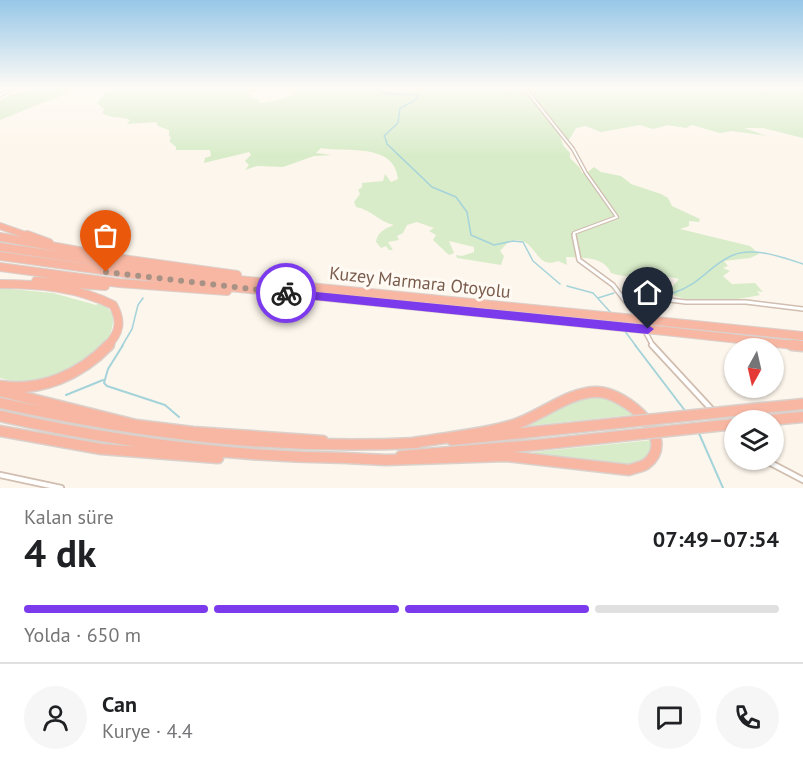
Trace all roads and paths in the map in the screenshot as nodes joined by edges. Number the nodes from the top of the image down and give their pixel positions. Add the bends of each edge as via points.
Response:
1 (542, 110) edge
2 (0, 226) edge
3 (0, 237) edge
4 (0, 247) edge
5 (0, 255) edge
6 (170, 266) junction
7 (0, 267) edge
8 (0, 282) edge
9 (236, 292) junction
10 (406, 297) junction
11 (626, 298) junction
12 (414, 306) junction
13 (803, 309) edge
14 (803, 336) edge
15 (803, 346) edge
16 (0, 386) edge
17 (0, 392) edge
18 (0, 404) edge
19 (803, 404) edge
20 (0, 416) edge
21 (803, 417) edge
22 (784, 419) edge
23 (724, 423) edge
24 (724, 425) edge
25 (0, 432) edge
26 (413, 443) junction
27 (376, 445) junction
28 (250, 456) junction
29 (346, 458) junction
30 (781, 470) edge
31 (0, 475) edge
32 (803, 480) edge
33 (61, 488) edge

1 - 11 street via 617,217 574,232 577,256
2 - 6 highway via 53,244
3 - 6 highway
4 - 10 highway, Kuzey Marmara Otoyolu via 171,272
5 - 12 highway, Kuzey Marmara Otoyolu via 140,277
6 - 10 highway
7 - 9 highway via 111,282
8 - 9 highway
8 - 16 highway via 94,297 113,305 120,319 107,348 76,372 40,386
9 - 12 highway via 361,305
10 - 14 highway, Kuzey Marmara Otoyolu, bridge
11 - 13 street via 629,295 686,302 746,302
11 - 23 street via 651,344
12 - 15 highway, Kuzey Marmara Otoyolu, bridge
17 - 27 highway via 136,425
18 - 27 highway via 113,428 183,437
19 - 26 highway, bridge
20 - 28 highway via 116,441
21 - 22 highway
24 - 29 highway, bridge via 423,455
25 - 28 highway via 129,452 198,458
26 - 27 highway
26 - 29 highway via 501,429 599,391 619,396 639,408 651,426 656,444 649,461 629,470 525,456 410,461
28 - 29 highway
30 - 32 street
31 - 33 street

